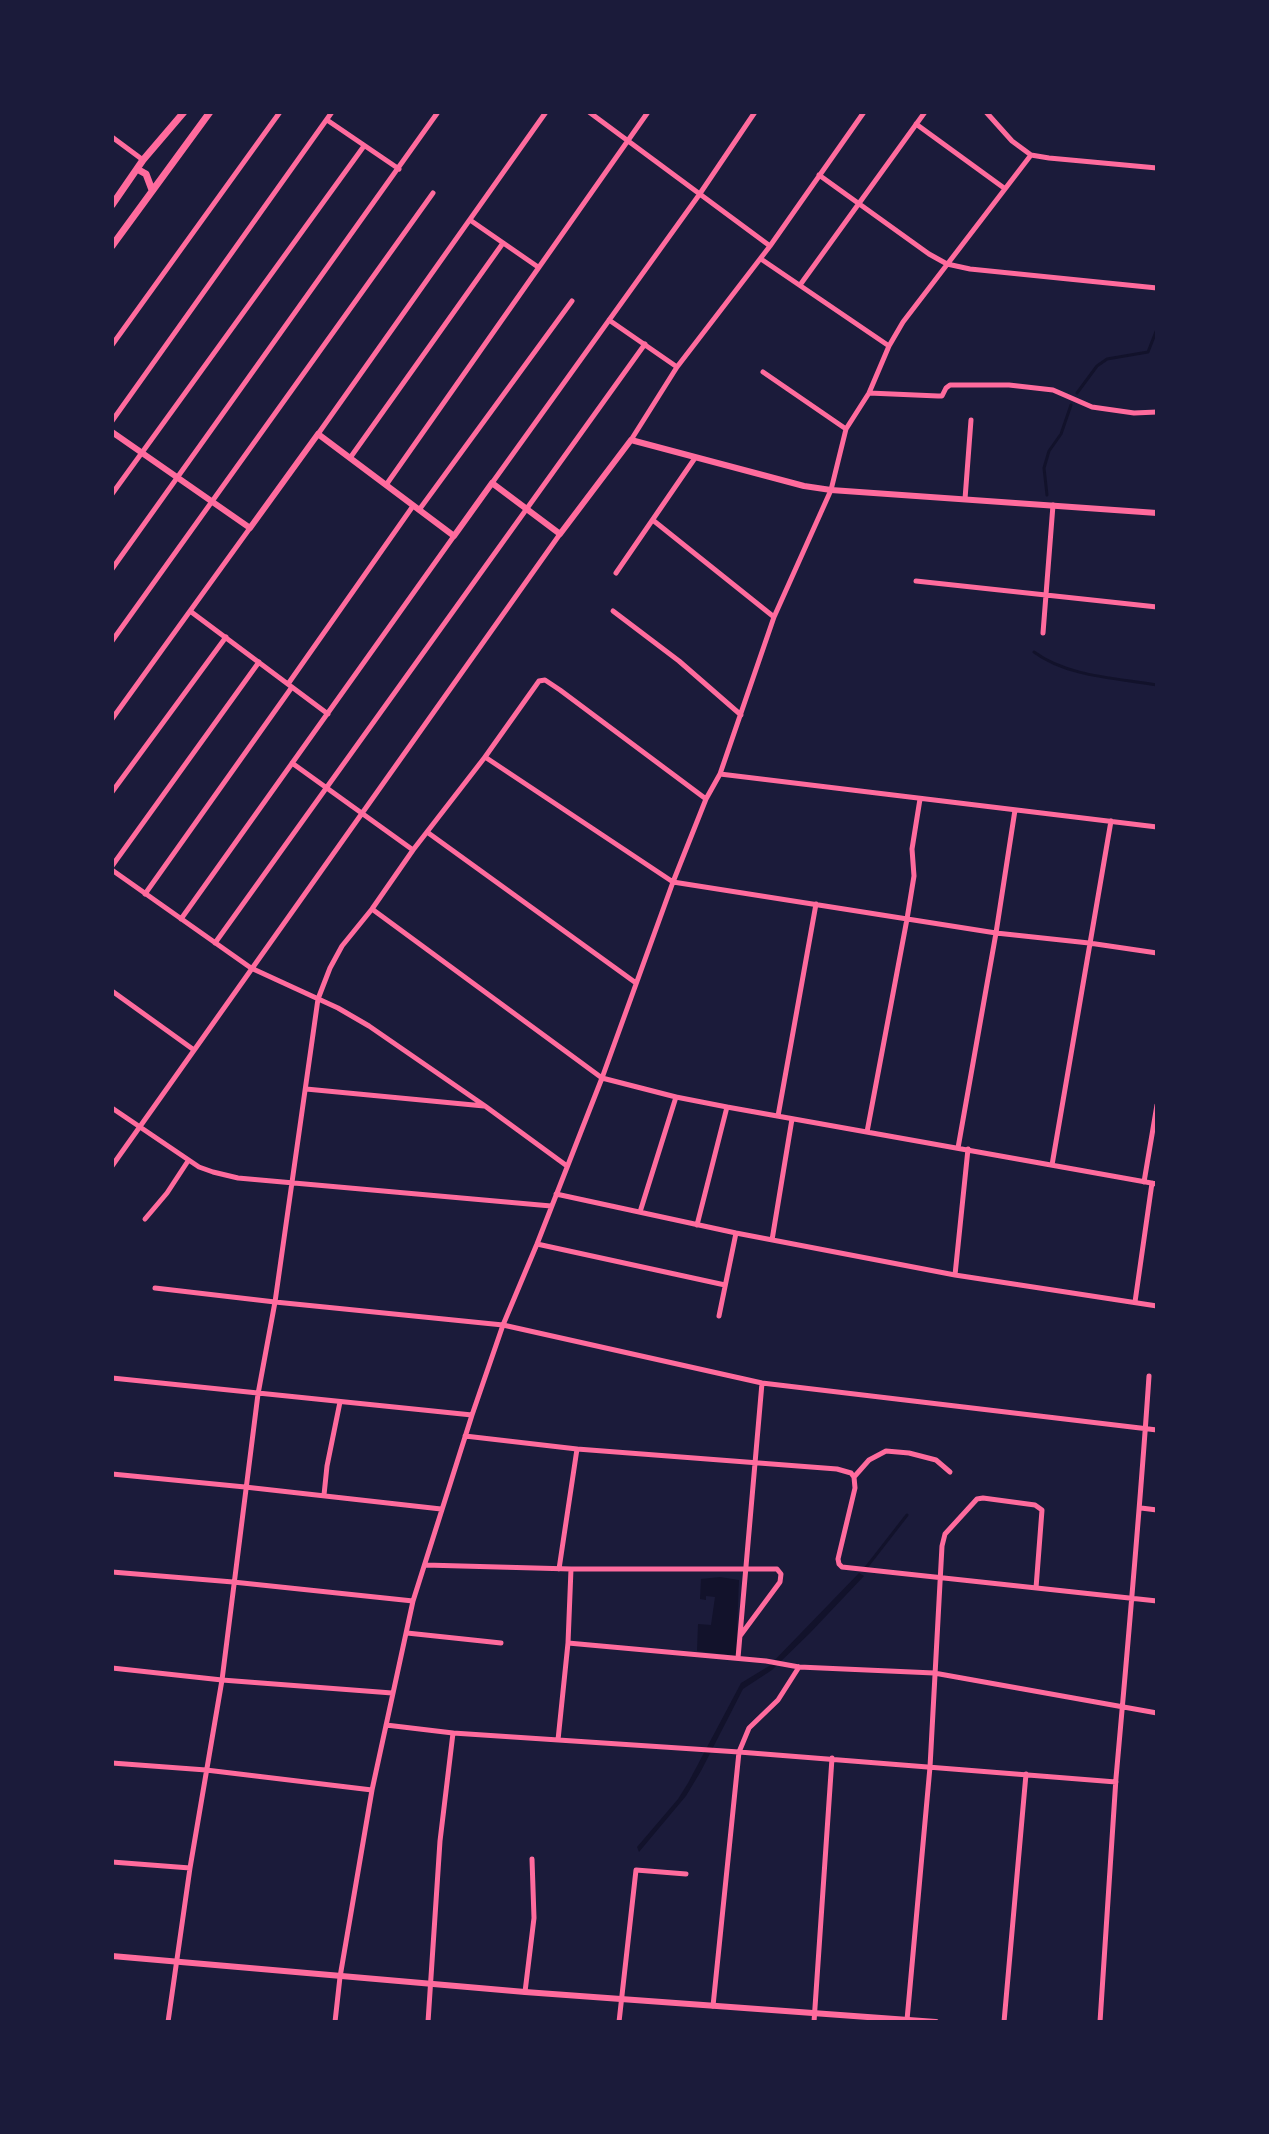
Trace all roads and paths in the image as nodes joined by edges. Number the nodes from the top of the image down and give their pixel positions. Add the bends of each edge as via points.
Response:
1 (184, 112) edge
2 (210, 112) edge
3 (280, 112) edge
4 (332, 112) edge
5 (438, 112) edge
6 (546, 112) edge
7 (589, 112) edge
8 (648, 112) edge
9 (755, 112) edge
10 (864, 112) edge
11 (925, 112) edge
12 (986, 112) edge
13 (327, 120) junction
14 (916, 124) junction
15 (112, 137) edge
16 (629, 141) junction
17 (364, 146) junction
18 (1031, 155) junction
19 (143, 160) junction
20 (1157, 168) edge
21 (137, 169) junction
22 (399, 169) junction
23 (819, 175) junction
24 (1004, 188) junction
25 (152, 190) junction
26 (433, 193) dead end
27 (699, 195) junction
28 (859, 203) junction
29 (112, 205) edge
30 (470, 220) junction
31 (503, 243) junction
32 (112, 246) edge
33 (770, 246) junction
34 (761, 259) junction
35 (947, 264) junction
36 (538, 267) junction
37 (800, 285) junction
38 (1157, 288) edge
39 (572, 301) dead end
40 (609, 320) junction
41 (645, 344) junction
42 (112, 345) edge
43 (889, 346) junction
44 (677, 367) junction
45 (763, 372) dead end
46 (869, 393) junction
47 (1157, 412) edge
48 (971, 420) dead end
49 (112, 421) edge
50 (846, 429) junction
51 (112, 432) edge
52 (318, 434) junction
53 (631, 440) junction
54 (141, 452) junction
55 (350, 458) junction
56 (695, 458) junction
57 (178, 478) junction
58 (492, 483) junction
59 (386, 485) junction
60 (831, 490) junction
61 (112, 494) edge
62 (965, 499) junction
63 (211, 501) junction
64 (1053, 505) junction
65 (416, 508) junction
66 (526, 508) junction
67 (1157, 513) edge
68 (654, 521) junction
69 (250, 528) junction
70 (560, 534) junction
71 (454, 536) junction
72 (112, 569) edge
73 (616, 573) dead end
74 (916, 581) dead end
75 (1046, 596) junction
76 (1157, 607) edge
77 (190, 611) junction
78 (613, 611) dead end
79 (774, 617) junction
80 (1043, 633) dead end
81 (226, 637) junction
82 (112, 641) edge
83 (259, 662) junction
84 (290, 685) junction
85 (328, 714) junction
86 (741, 715) junction
87 (112, 719) edge
88 (485, 757) junction
89 (292, 763) junction
90 (720, 774) junction
91 (326, 789) junction
92 (112, 792) edge
93 (706, 799) junction
94 (920, 799) junction
95 (1015, 810) junction
96 (362, 814) junction
97 (1111, 821) junction
98 (1157, 827) edge
99 (427, 832) junction
100 (413, 850) junction
101 (112, 868) edge
102 (673, 882) junction
103 (145, 894) junction
104 (816, 904) junction
105 (372, 909) junction
106 (181, 919) junction
107 (907, 919) junction
108 (996, 933) junction
109 (215, 943) junction
110 (1089, 943) junction
111 (1157, 953) edge
112 (251, 968) junction
113 (636, 983) junction
114 (112, 991) edge
115 (318, 999) junction
116 (194, 1050) junction
117 (602, 1078) junction
118 (306, 1089) junction
119 (676, 1097) junction
120 (1157, 1105) edge
121 (485, 1106) junction
122 (727, 1107) junction
123 (112, 1108) edge
124 (778, 1116) junction
125 (792, 1119) junction
126 (139, 1127) junction
127 (867, 1132) junction
128 (958, 1148) junction
129 (968, 1149) junction
130 (188, 1161) junction
131 (1052, 1165) junction
132 (112, 1166) edge
133 (567, 1166) junction
134 (1144, 1182) junction
135 (292, 1183) junction
136 (1154, 1183) edge
137 (556, 1194) junction
138 (551, 1206) junction
139 (640, 1212) junction
140 (145, 1219) dead end
141 (697, 1225) junction
142 (736, 1233) junction
143 (772, 1240) junction
144 (537, 1244) junction
145 (955, 1275) junction
146 (725, 1285) junction
147 (155, 1288) dead end
148 (275, 1302) junction
149 (1135, 1302) junction
150 (1157, 1306) edge
151 (719, 1316) dead end
152 (503, 1325) junction
153 (1149, 1376) dead end
154 (112, 1378) edge
155 (762, 1383) junction
156 (258, 1394) junction
157 (340, 1402) junction
158 (472, 1415) junction
159 (1146, 1429) junction
160 (1157, 1430) edge
161 (465, 1436) junction
162 (577, 1449) junction
163 (754, 1462) junction
164 (950, 1472) dead end
165 (112, 1474) edge
166 (854, 1477) junction
167 (245, 1487) junction
168 (324, 1496) junction
169 (1141, 1507) junction
170 (441, 1509) junction
171 (1157, 1510) edge
172 (425, 1565) junction
173 (559, 1569) junction
174 (571, 1569) junction
175 (746, 1569) junction
176 (112, 1572) edge
177 (939, 1578) junction
178 (233, 1582) junction
179 (1036, 1588) junction
180 (1131, 1598) junction
181 (413, 1601) junction
182 (1157, 1601) edge
183 (407, 1633) junction
184 (740, 1636) junction
185 (501, 1643) dead end
186 (568, 1643) junction
187 (738, 1658) junction
188 (799, 1667) junction
189 (112, 1668) edge
190 (934, 1673) junction
191 (222, 1680) junction
192 (392, 1693) junction
193 (1123, 1706) junction
194 (1157, 1713) edge
195 (386, 1725) junction
196 (453, 1733) junction
197 (558, 1740) junction
198 (739, 1752) junction
199 (832, 1758) junction
200 (112, 1763) edge
201 (930, 1767) junction
202 (206, 1770) junction
203 (1026, 1774) junction
204 (1116, 1782) junction
205 (372, 1790) junction
206 (532, 1859) dead end
207 (112, 1862) edge
208 (190, 1868) junction
209 (686, 1874) dead end
210 (112, 1956) edge
211 (177, 1962) junction
212 (340, 1977) junction
213 (432, 1984) junction
214 (525, 1992) junction
215 (621, 1999) junction
216 (713, 2006) junction
217 (814, 2018) edge
218 (907, 2020) edge
219 (168, 2022) edge
220 (335, 2022) edge
221 (428, 2022) edge
222 (619, 2022) edge
223 (936, 2022) edge
224 (1004, 2022) edge
225 (1100, 2022) edge

1 - 19 main road
2 - 25 main road
3 - 42 street
4 - 13 street
5 - 22 street
6 - 30 street
7 - 16 street
8 - 16 street
9 - 27 street
10 - 23 street
11 - 14 street
12 - 18 street
13 - 17 street
13 - 49 street
14 - 24 street
14 - 28 street
15 - 19 street
16 - 27 street
16 - 36 street
17 - 22 street
17 - 54 street
18 - 20 street
18 - 24 street
19 - 21 main road
21 - 25 main road via 146,174
21 - 29 main road
22 - 57 street
23 - 28 street
23 - 33 street
24 - 35 street
25 - 32 main road
26 - 63 street
27 - 33 street
27 - 40 street
28 - 35 street
28 - 37 street
30 - 31 street
30 - 52 street
31 - 36 street
31 - 55 street
33 - 34 street
34 - 37 street
34 - 44 street
35 - 38 street
35 - 43 street
36 - 59 street
37 - 43 street
39 - 65 street
40 - 41 street
40 - 58 street
41 - 44 street
41 - 66 street
43 - 46 street
44 - 53 street
45 - 50 street
46 - 47 street via 942,396 950,385 1009,385 1053,390 1092,407
46 - 50 street
48 - 62 street
50 - 60 street
51 - 54 street
52 - 55 street
52 - 69 street
53 - 56 street
53 - 70 street
54 - 57 street
54 - 61 street
55 - 59 street
56 - 60 street
56 - 68 street
57 - 63 street
57 - 72 street
58 - 66 street
58 - 71 street
59 - 65 street
60 - 62 street
60 - 79 street
62 - 64 street
63 - 69 street
63 - 82 street
64 - 67 street
64 - 75 street
65 - 71 street
65 - 84 street
66 - 70 street
66 - 91 street
68 - 73 street
68 - 79 street
69 - 77 street
70 - 96 street
71 - 85 street
74 - 75 street
75 - 76 street
75 - 80 street
77 - 81 street
77 - 87 street
78 - 86 street
79 - 86 street
81 - 83 street
81 - 92 street
83 - 84 street
83 - 101 street
84 - 85 street
84 - 103 street
85 - 89 street
86 - 90 street
88 - 93 street via 534,685 549,682
88 - 99 street
88 - 102 street
89 - 91 street
89 - 106 street
90 - 93 street
90 - 94 street
91 - 96 street
91 - 109 street
93 - 102 street
94 - 95 street
94 - 107 street
95 - 97 street
95 - 108 street
96 - 100 street
96 - 112 street
97 - 98 street
97 - 110 street
99 - 100 street
99 - 113 street
100 - 105 street
101 - 103 street
102 - 104 street
102 - 113 street
103 - 106 street
104 - 107 street
104 - 124 street
105 - 115 street via 342,946
105 - 117 street
106 - 109 street
107 - 108 street
107 - 127 street
108 - 110 street
108 - 128 street
109 - 112 street
110 - 111 street
110 - 131 street
112 - 115 street
112 - 116 street
113 - 117 street
114 - 116 street
115 - 118 street
115 - 121 street via 369,1026
116 - 126 street
117 - 119 street
117 - 133 street
118 - 121 street
118 - 135 street
119 - 122 street
119 - 139 street
120 - 134 street
121 - 133 street
122 - 124 street
122 - 141 street
123 - 126 street
124 - 125 street
125 - 127 street
125 - 143 street
126 - 130 street
126 - 132 street
127 - 128 street
128 - 129 street
129 - 131 street
129 - 145 street
130 - 135 street via 238,1178
130 - 140 street
131 - 134 street
133 - 137 street
134 - 136 street
135 - 138 street
135 - 148 street
136 - 149 street
137 - 138 street
137 - 139 street
138 - 144 street
139 - 141 street
141 - 142 street
142 - 143 street
142 - 146 street
143 - 145 street
144 - 146 street
144 - 152 street
145 - 149 street
146 - 151 street
147 - 148 street
148 - 152 street
148 - 156 street
149 - 150 street
152 - 155 street
152 - 158 street
153 - 159 street
154 - 156 street
155 - 159 street
155 - 163 street
156 - 157 street
156 - 167 street
157 - 158 street
157 - 168 street
158 - 161 street
159 - 160 street
159 - 169 street
161 - 162 street
161 - 170 street
162 - 163 street
162 - 173 street
163 - 166 street via 837,1469
163 - 175 street
164 - 166 street via 936,1460 886,1451
165 - 167 street
166 - 177 street via 839,1564
167 - 168 street
167 - 178 street
168 - 170 street
169 - 171 street
169 - 180 street
170 - 172 street
172 - 173 street
172 - 181 street
173 - 174 street
174 - 175 street
174 - 186 street
175 - 184 street
175 - 184 street via 777,1569 781,1574
176 - 178 street
177 - 179 street
177 - 179 street via 943,1538 973,1501 983,1498 1040,1507
177 - 190 street
178 - 181 street
178 - 191 street
179 - 180 street
180 - 182 street
180 - 193 street
181 - 183 street
183 - 185 street
183 - 192 street
184 - 187 street
186 - 187 street
186 - 197 street
187 - 188 street
188 - 190 street
188 - 198 street via 778,1700 749,1728
189 - 191 street
190 - 193 street
190 - 201 street
191 - 192 street
191 - 202 street
192 - 195 street
193 - 194 street
193 - 204 street
195 - 196 street
195 - 205 street
196 - 197 street
196 - 213 street
197 - 198 street
198 - 199 street
198 - 216 street
199 - 201 street
199 - 217 street
200 - 202 street
201 - 203 street
201 - 218 street
202 - 205 street
202 - 208 street
203 - 204 street
203 - 224 street
204 - 225 street
205 - 212 street
206 - 214 street via 534,1918
207 - 208 street
208 - 211 street
209 - 215 street via 636,1870
210 - 211 street
211 - 212 street
211 - 219 street
212 - 213 street
212 - 220 street
213 - 214 street
213 - 221 street
214 - 215 street
215 - 216 street
215 - 222 street
216 - 217 street
217 - 218 street
218 - 223 street

